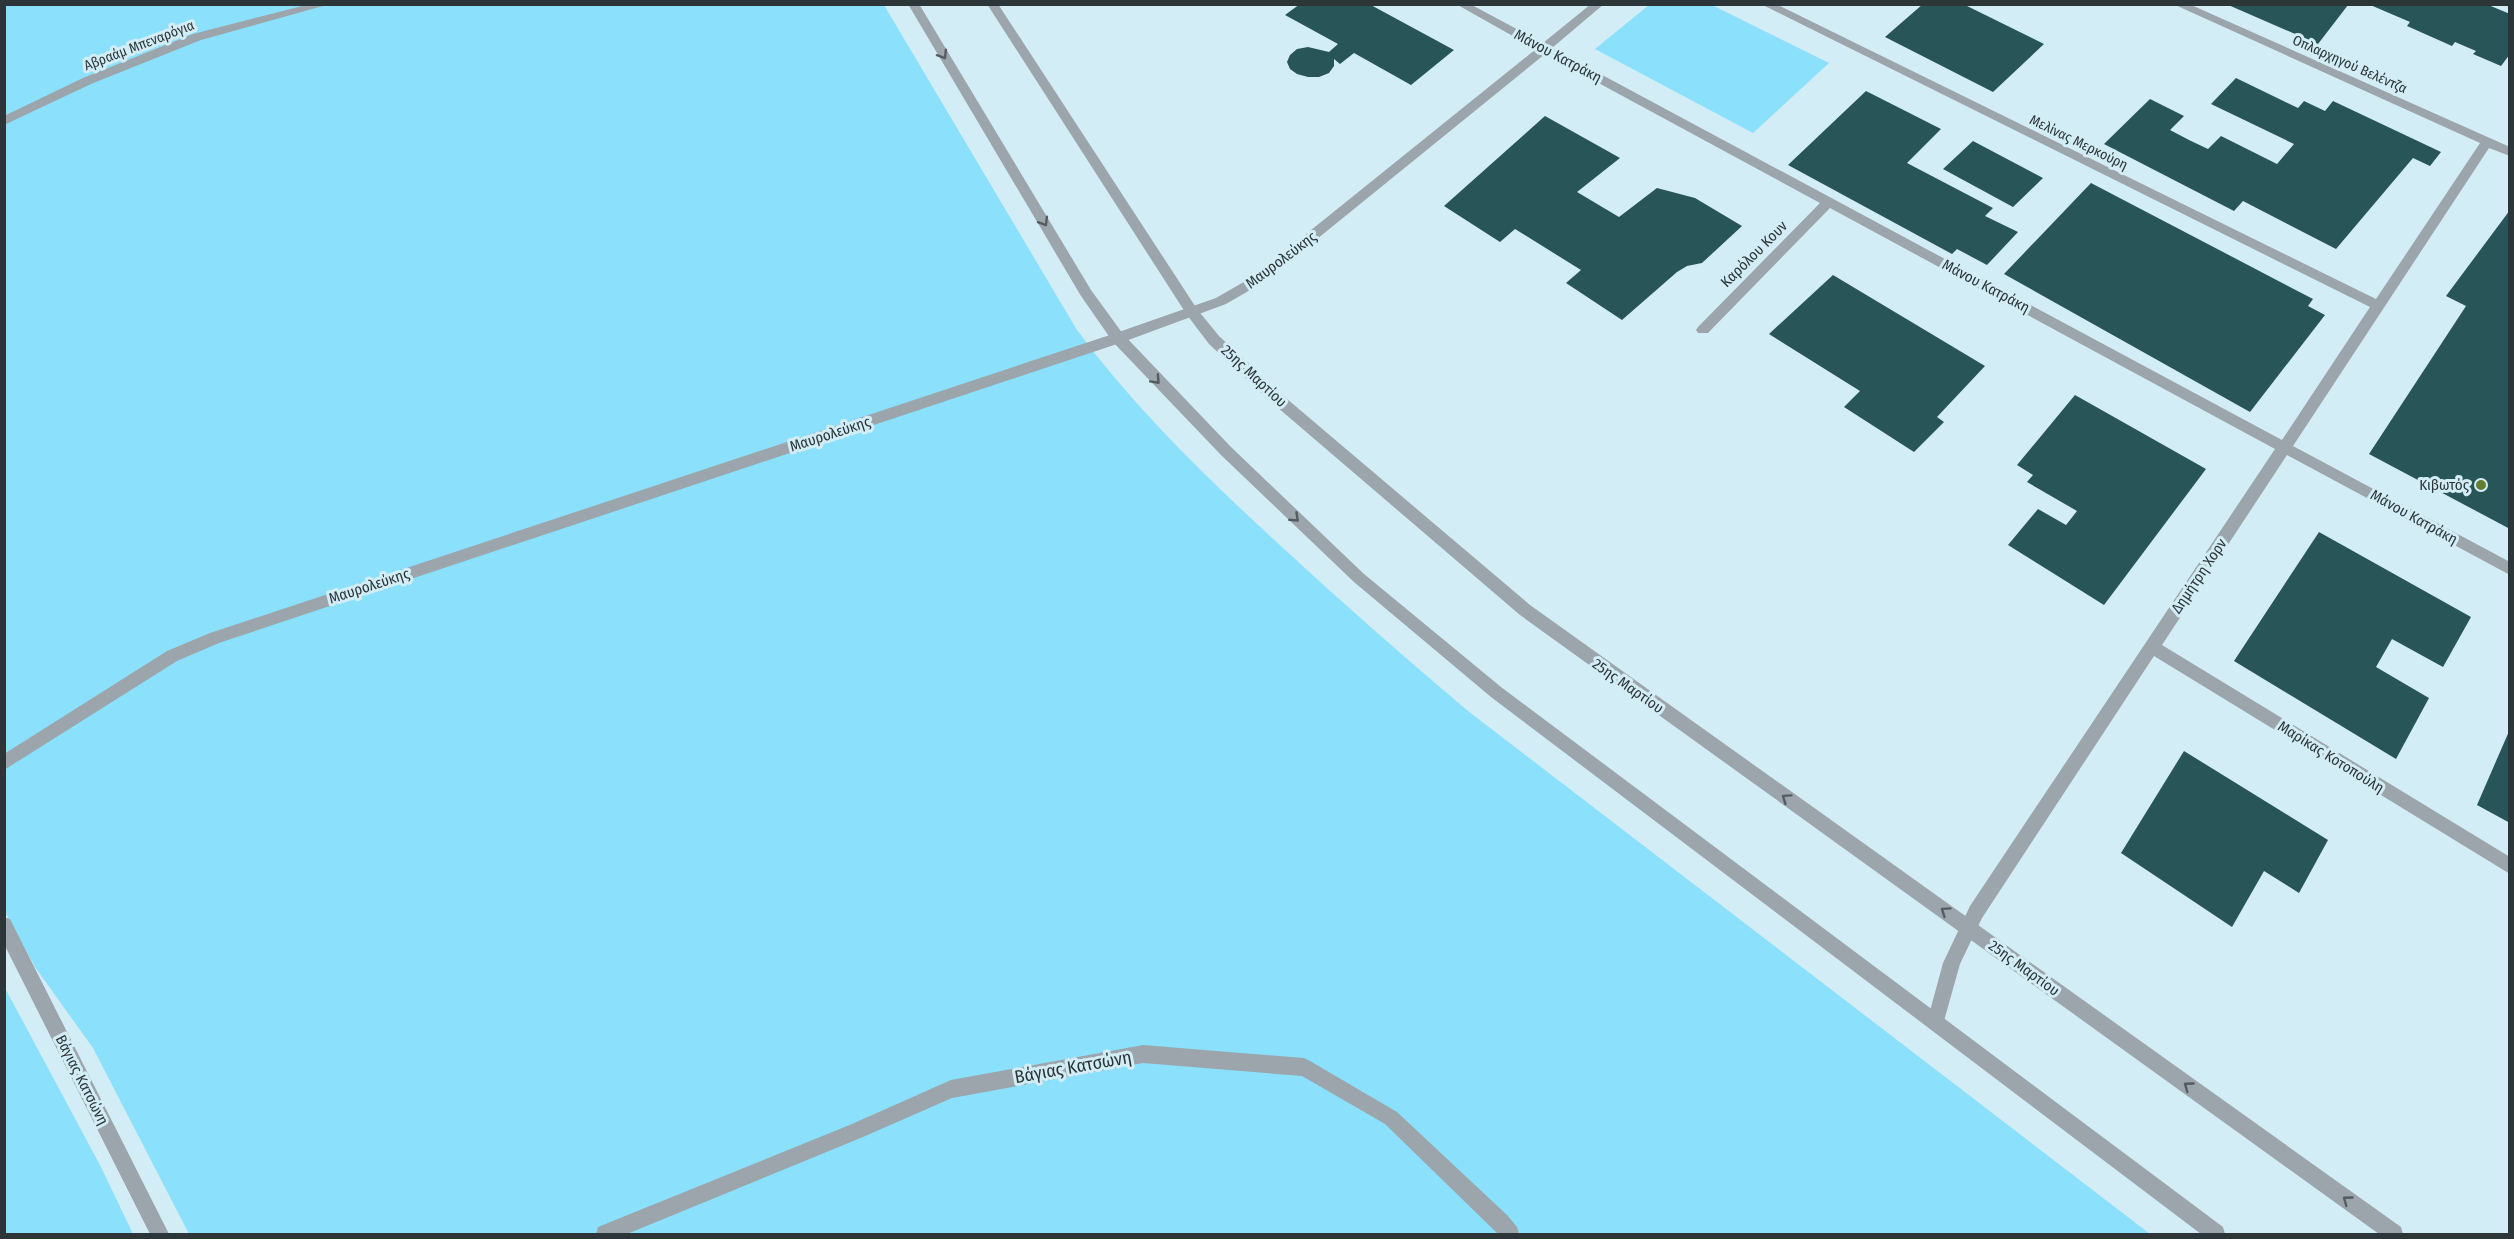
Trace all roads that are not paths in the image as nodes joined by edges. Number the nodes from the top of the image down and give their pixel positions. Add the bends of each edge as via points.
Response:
1 (326, 4) edge
2 (913, 4) edge
3 (992, 4) edge
4 (1461, 4) edge
5 (1599, 4) edge
6 (1766, 4) edge
7 (2178, 4) edge
8 (1544, 49) junction
9 (4, 121) edge
10 (2487, 142) junction
11 (2510, 152) edge
12 (1828, 202) junction
13 (2379, 306) junction
14 (1192, 312) junction
15 (1703, 330) dead end
16 (1118, 338) junction
17 (2285, 447) junction
18 (2510, 569) edge
19 (2152, 647) junction
20 (4, 763) edge
21 (2510, 866) edge
22 (4, 925) edge
23 (1968, 927) junction
24 (1936, 1022) junction
25 (160, 1234) edge
26 (605, 1234) edge
27 (1510, 1234) edge
28 (2216, 1234) edge
29 (2394, 1234) edge

1 - 9 street, Αβραάμ Μπεναρόγια via 197,37 87,81
2 -> 16 street via 1086,293
3 - 14 street, 25ης Μαρτίου
4 - 8 street, Μάνου Κατράκη
5 - 8 street, Μαυρολεύκης
6 - 13 street, Μελίνας Μερκούρη
7 - 10 street, Οπλαρχηγού Βελέντζα
8 - 12 street, Μάνου Κατράκη
8 - 14 street, Μαυρολεύκης via 1259,279
10 - 11 street, Οπλαρχηγού Βελέντζα
10 - 13 street, Δημήτρη Χορν
12 - 15 street, Καρόλου Κουν
12 - 17 street, Μάνου Κατράκη
13 - 17 street, Δημήτρη Χορν
14 - 16 street, Μαυρολεύκης
23 -> 14 street, 25ης Μαρτίου via 1525,610 1275,396 1214,340
16 - 20 street, Μαυρολεύκης via 215,638 172,656
16 -> 24 street via 1176,401 1359,578 1496,692
17 - 18 street, Μάνου Κατράκη
17 - 19 street, Δημήτρη Χορν
19 - 21 street, Μαρίκας Κοτοπούλη
19 - 23 street, Δημήτρη Χορν
22 - 25 street, Βάγιας Κατσώνη
23 - 24 street, Δημήτρη Χορν via 1952,963
29 -> 23 street, 25ης Μαρτίου
24 - 28 street
26 - 27 street, Βάγιας Κατσώνη via 951,1089 1143,1054 1304,1067 1391,1118

